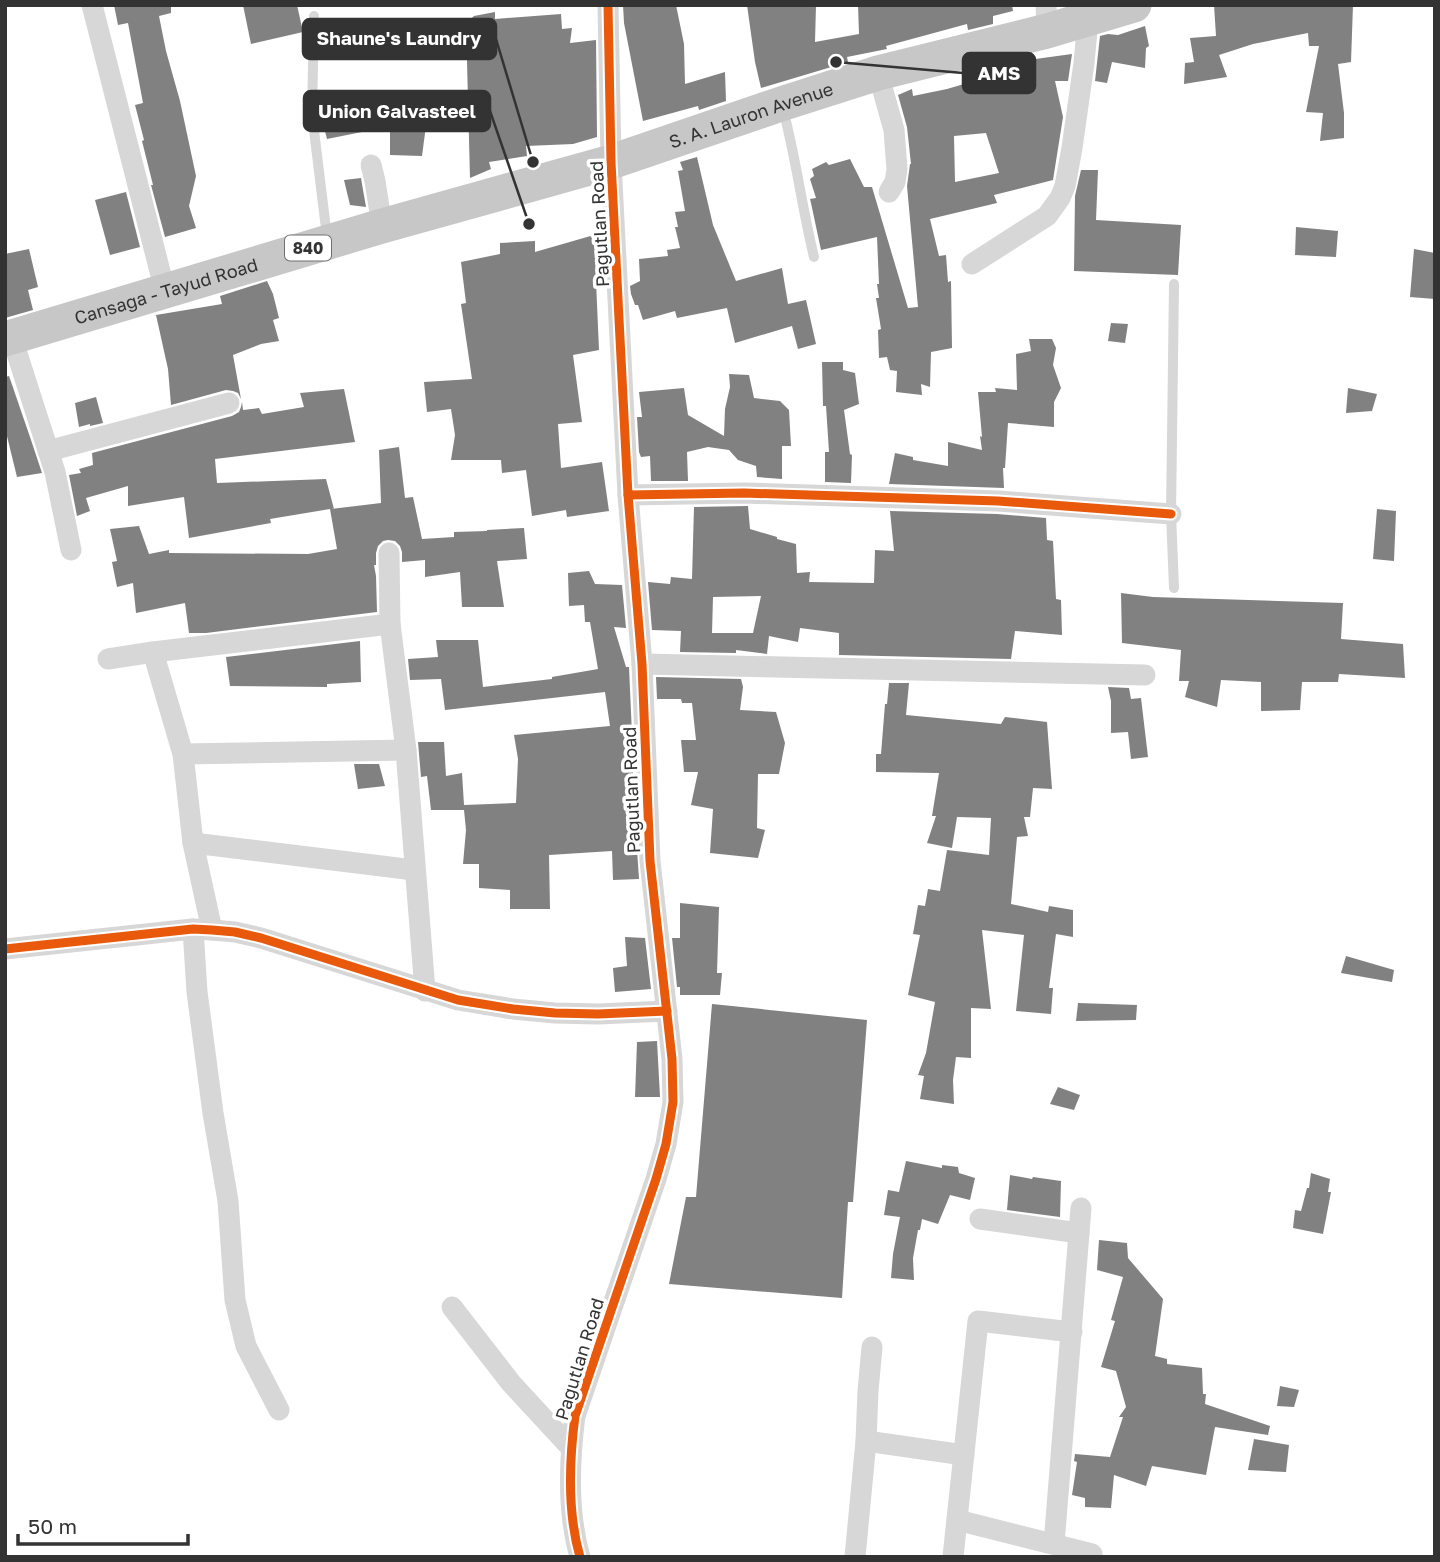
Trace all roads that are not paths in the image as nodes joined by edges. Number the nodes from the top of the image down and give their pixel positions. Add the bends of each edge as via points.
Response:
1 (92, 5) edge
2 (608, 5) edge
3 (1134, 5) edge
4 (314, 16) dead end
5 (1046, 18) edge
6 (1087, 19) junction
7 (878, 73) junction
8 (781, 104) junction
9 (611, 162) junction
10 (371, 165) dead end
11 (889, 192) dead end
12 (382, 226) junction
13 (327, 243) junction
14 (814, 257) dead end
15 (972, 264) dead end
16 (1174, 284) dead end
17 (165, 291) junction
18 (9, 339) edge
19 (229, 403) dead end
20 (48, 451) junction
21 (628, 495) junction
22 (1171, 514) junction
23 (71, 550) dead end
24 (388, 553) dead end
25 (1174, 588) dead end
26 (390, 624) junction
27 (153, 652) junction
28 (107, 659) dead end
29 (642, 664) junction
30 (1145, 675) dead end
31 (406, 750) junction
32 (183, 754) junction
33 (193, 843) junction
34 (414, 870) junction
35 (202, 930) junction
36 (5, 949) edge
37 (425, 990) junction
38 (667, 1011) junction
39 (1081, 1208) dead end
40 (980, 1219) dead end
41 (1079, 1233) junction
42 (452, 1307) dead end
43 (1072, 1332) junction
44 (872, 1347) dead end
45 (279, 1410) dead end
46 (866, 1441) junction
47 (570, 1448) junction
48 (964, 1455) junction
49 (957, 1520) junction
50 (1054, 1544) junction
51 (1092, 1554) dead end
52 (580, 1557) edge
53 (855, 1557) edge
54 (953, 1557) edge

1 - 17 street
2 - 9 street, Pagutlan Road
3 - 6 highway, S. A. Lauron Avenue / 840
4 - 13 lane via 312,114
5 - 6 highway, S. A. Lauron Avenue / 840
5 - 7 highway, S. A. Lauron Avenue / 840
6 - 15 street via 1072,148 1060,198 1047,216
7 - 8 highway, S. A. Lauron Avenue / 840
7 - 11 street via 894,130 897,169
8 - 9 highway, S. A. Lauron Avenue / 840
8 - 14 lane
9 - 12 highway, Cansaga - Tayud Road / 840
9 - 21 street, Pagutlan Road
10 - 12 street
12 - 13 highway, Cansaga - Tayud Road / 840
13 - 17 highway, Cansaga - Tayud Road / 840
16 - 22 lane
17 - 18 highway, Cansaga - Tayud Road / 840
18 - 20 street
19 - 20 street
20 - 23 street
21 - 22 street via 744,493 998,501
21 - 29 street, Pagutlan Road
22 - 25 lane
24 - 26 street
26 - 27 street
26 - 31 street
27 - 28 street
27 - 32 street
29 - 30 street
29 - 38 street, Pagutlan Road via 650,861
31 - 32 street
31 - 34 street
32 - 33 street
33 - 34 street
33 - 35 street
34 - 37 street
35 - 36 street
35 - 37 street via 261,938
35 - 45 street via 197,992 228,1201 235,1300 246,1346
37 - 38 street via 458,1000 555,1013
38 - 47 street, Pagutlan Road via 673,1102 666,1144 575,1416
39 - 41 street
40 - 41 street
41 - 43 street
42 - 47 street via 511,1383
43 - 48 street via 978,1321
43 - 50 street
44 - 46 street
46 - 48 street
46 - 53 street
47 - 52 street, Pagutlan Road via 572,1523
48 - 49 street
49 - 50 street
49 - 54 street
50 - 51 street

